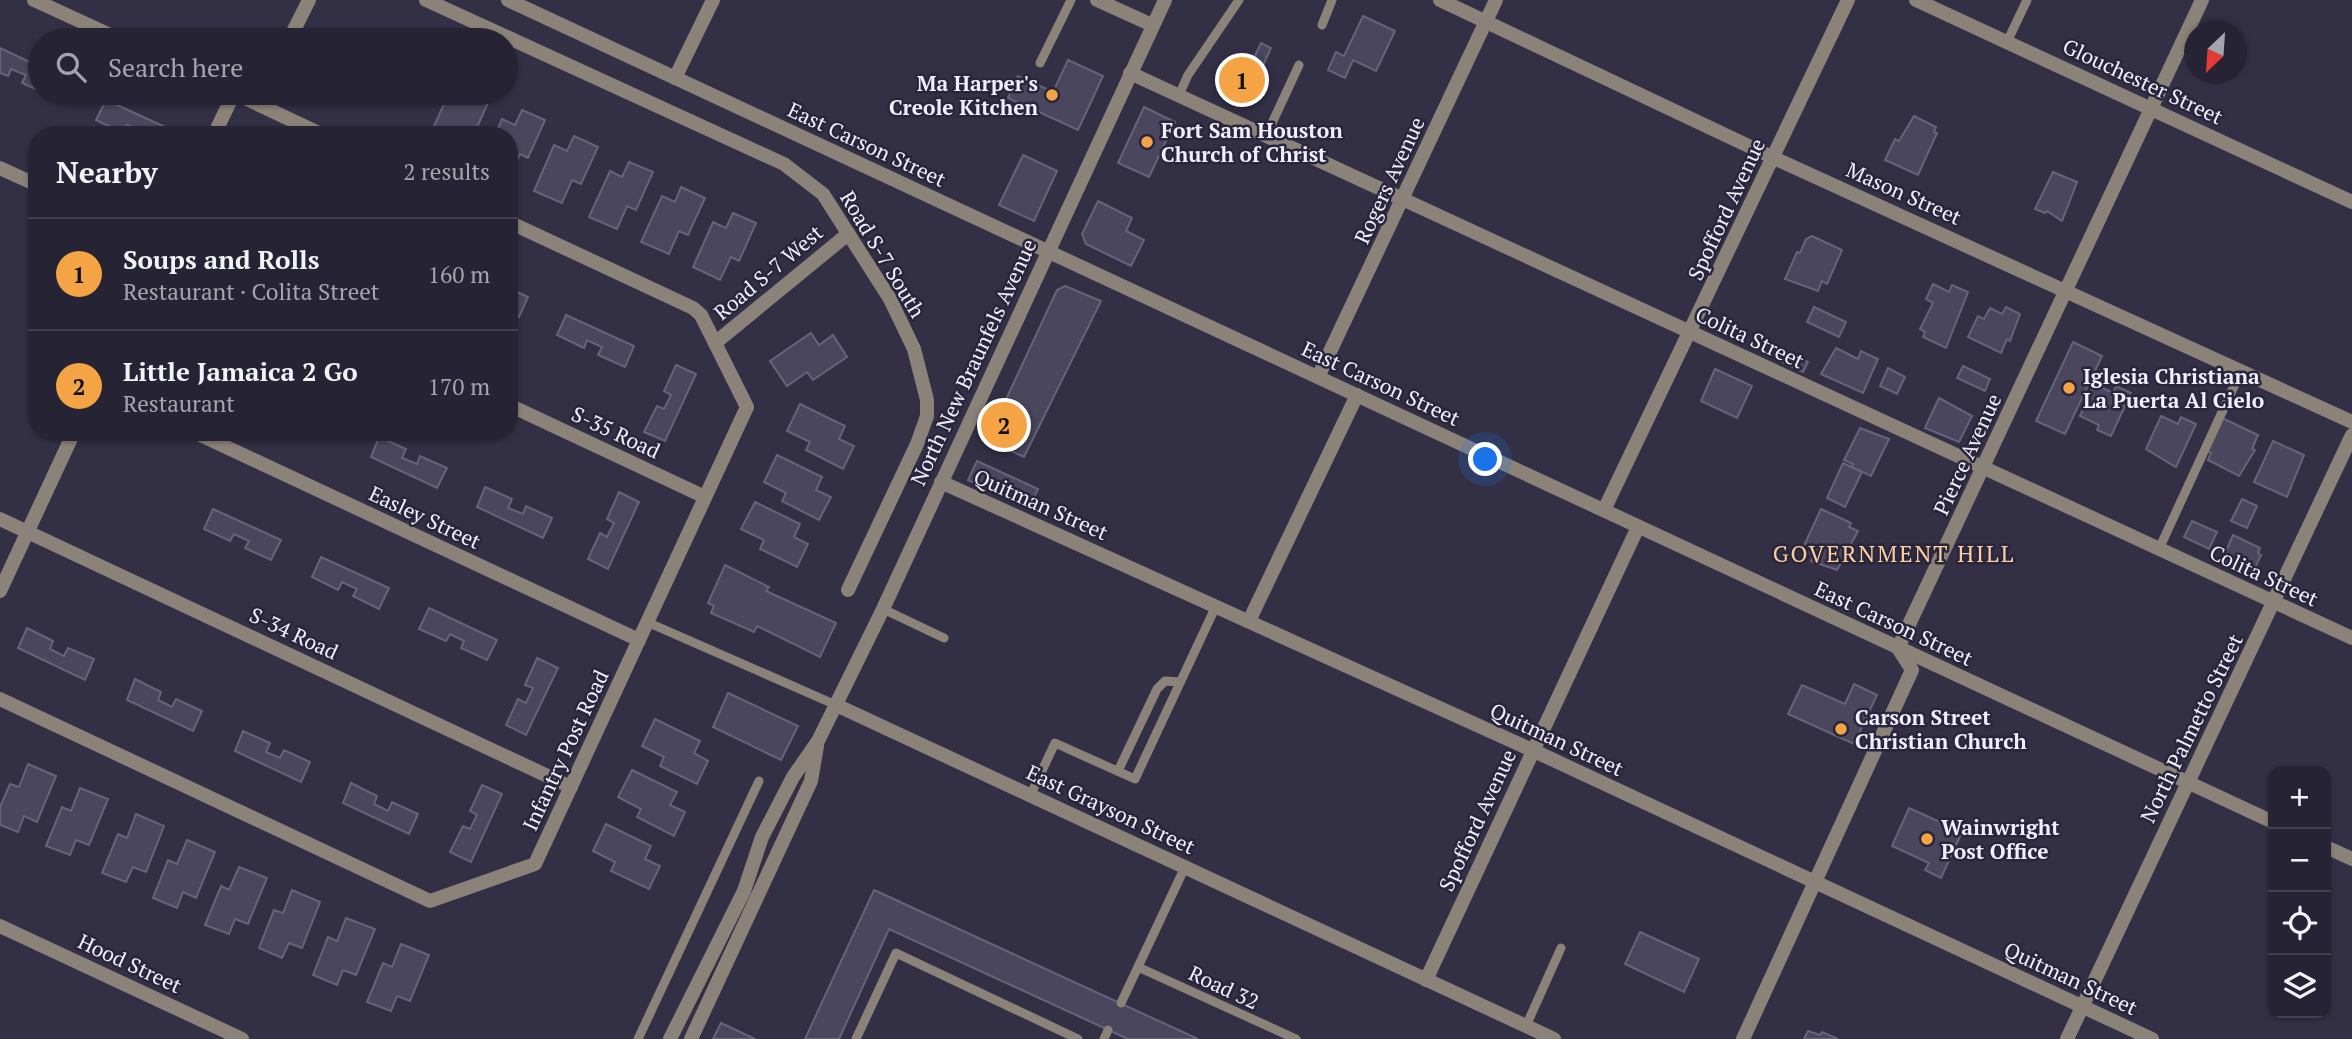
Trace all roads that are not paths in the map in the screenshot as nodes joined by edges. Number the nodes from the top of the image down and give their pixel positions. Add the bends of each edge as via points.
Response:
1 (34, 0) edge
2 (309, 0) edge
3 (426, 0) edge
4 (508, 0) edge
5 (713, 0) edge
6 (1071, 0) edge
7 (1097, 0) edge
8 (1165, 0) edge
9 (1239, 0) edge
10 (1332, 0) edge
11 (1440, 0) edge
12 (1496, 0) edge
13 (1848, 0) edge
14 (1916, 0) edge
15 (2026, 0) edge
16 (2202, 0) edge
17 (1486, 22) junction
18 (1152, 25) junction
19 (1322, 25) dead end
20 (95, 28) edge
21 (295, 28) edge
22 (487, 28) edge
23 (518, 42) edge
24 (2007, 42) junction
25 (1040, 63) dead end
26 (1299, 65) dead end
27 (1130, 73) junction
28 (675, 78) junction
29 (1179, 95) junction
30 (228, 105) edge
31 (272, 105) edge
32 (2152, 108) junction
33 (218, 126) edge
34 (308, 126) edge
35 (1266, 136) junction
36 (1774, 158) junction
37 (0, 168) edge
38 (28, 181) edge
39 (1403, 200) junction
40 (2352, 202) edge
41 (518, 226) edge
42 (848, 234) junction
43 (1047, 251) junction
44 (2067, 290) junction
45 (1690, 333) junction
46 (715, 344) junction
47 (2241, 371) junction
48 (1318, 377) junction
49 (1357, 395) junction
50 (518, 409) edge
51 (2352, 422) edge
52 (2352, 435) edge
53 (70, 441) edge
54 (213, 441) edge
55 (1984, 468) junction
56 (942, 482) junction
57 (705, 497) junction
58 (1604, 510) junction
59 (0, 519) edge
60 (1638, 527) junction
61 (28, 531) junction
62 (2159, 549) junction
63 (848, 590) dead end
64 (0, 591) edge
65 (2275, 603) junction
66 (1216, 606) junction
67 (883, 609) junction
68 (1249, 621) junction
69 (647, 622) junction
70 (944, 638) dead end
71 (2352, 638) edge
72 (639, 640) junction
73 (1898, 648) junction
74 (1180, 682) junction
75 (0, 699) edge
76 (836, 705) junction
77 (818, 741) junction
78 (1532, 750) junction
79 (1118, 771) junction
80 (759, 781) dead end
81 (2189, 781) junction
82 (571, 786) junction
83 (1031, 794) junction
84 (2268, 820) edge
85 (2331, 849) edge
86 (2352, 859) edge
87 (1185, 867) junction
88 (1815, 884) junction
89 (727, 923) junction
90 (0, 926) edge
91 (741, 930) junction
92 (1560, 948) dead end
93 (1138, 967) junction
94 (1426, 980) junction
95 (693, 992) junction
96 (709, 1000) junction
97 (1121, 1003) dead end
98 (2082, 1007) junction
99 (1526, 1026) junction
100 (242, 1039) edge
101 (638, 1039) edge
102 (670, 1039) edge
103 (691, 1039) edge
104 (856, 1039) edge
105 (1079, 1039) edge
106 (1296, 1039) edge
107 (1554, 1039) edge
108 (1743, 1039) edge
109 (2067, 1039) edge
110 (2152, 1039) edge

1 - 20 street
2 - 21 street
3 - 22 street, Road S-7 South
4 - 28 street, East Carson Street
5 - 28 street
6 - 25 lane
7 - 18 street
8 - 18 street, North New Braunfels Avenue
9 - 29 lane
10 - 19 lane
11 - 17 street, Mason Street
12 - 17 street, Rogers Avenue
13 - 36 street, Spofford Avenue
14 - 24 street, Glouchester Street
15 - 24 lane
16 - 32 street, Pierce Avenue
17 - 36 street, Mason Street
17 - 39 street, Rogers Avenue
18 - 27 street, North New Braunfels Avenue
23 - 42 street, Road S-7 South via 785,164 824,194
24 - 32 street, Glouchester Street
26 - 35 lane
27 - 29 street, Colita Street
27 - 43 street, North New Braunfels Avenue
28 - 43 street, East Carson Street
29 - 35 street, Colita Street
30 - 33 street
31 - 34 street
32 - 40 street, Glouchester Street
32 - 44 street, Pierce Avenue
35 - 39 street, Colita Street
36 - 44 street, Mason Street
36 - 45 street, Spofford Avenue
37 - 38 street
39 - 45 street, Colita Street
39 - 48 street, Rogers Avenue
41 - 46 street, Infantry Post Road via 693,308
42 - 46 street, Road S-7 West
42 - 63 street, Road S-7 South via 890,299 914,349 927,400 927,416 917,444
43 - 48 street, East Carson Street
43 - 56 street, North New Braunfels Avenue
44 - 47 street, Mason Street
44 - 55 street, Pierce Avenue
45 - 55 street, Colita Street
45 - 58 street, Spofford Avenue
46 - 57 street, Infantry Post Road via 747,407
47 - 51 street, Mason Street
47 - 62 lane
48 - 49 street, East Carson Street
49 - 58 street, East Carson Street
49 - 68 street
50 - 57 street, S-35 Road
52 - 65 street, North Palmetto Street
53 - 61 street
54 - 72 street, Easley Street
55 - 62 street, Colita Street
55 - 73 street, Pierce Avenue
56 - 66 street, Quitman Street
56 - 67 street, North New Braunfels Avenue
57 - 69 street, Infantry Post Road
58 - 60 street, East Carson Street
59 - 61 street, S-34 Road
60 - 73 street, East Carson Street
60 - 78 street, Spofford Avenue
61 - 64 street
61 - 82 street, S-34 Road
62 - 65 street, Colita Street
65 - 71 street, Colita Street
65 - 81 street, North Palmetto Street
66 - 68 street, Quitman Street
66 - 74 lane
67 - 70 lane
67 - 76 street, North New Braunfels Avenue
68 - 78 street, Quitman Street
69 - 72 street, Infantry Post Road
69 - 76 lane, East Grayson Street
72 - 82 street, Infantry Post Road
73 - 81 street, East Carson Street
73 - 88 street via 1912,670
74 - 79 lane via 1165,681 1157,688
74 - 79 lane via 1135,779
75 - 82 street, Infantry Post Road via 430,901 535,864
76 - 77 street, North New Braunfels Avenue
76 - 83 street, East Grayson Street
77 - 89 street, North New Braunfels Avenue via 762,837 744,891
77 - 91 street, North New Braunfels Avenue via 811,781
78 - 88 street, Quitman Street
78 - 94 street, Spofford Avenue
79 - 83 lane via 1055,743
80 - 101 lane
81 - 84 street, East Carson Street
81 - 98 street, North Palmetto Street
83 - 87 street, East Grayson Street
85 - 86 street
87 - 93 lane
87 - 94 street, East Grayson Street
88 - 98 street, Quitman Street
88 - 108 street
89 - 91 lane
89 - 95 street, North New Braunfels Avenue
90 - 100 street, Hood Street
91 - 96 street, North New Braunfels Avenue
92 - 99 lane
93 - 97 lane
93 - 106 lane, Road 32
94 - 99 street, East Grayson Street
95 - 96 lane
95 - 102 street, North New Braunfels Avenue
96 - 103 street, North New Braunfels Avenue
98 - 109 street, North Palmetto Street
98 - 110 street, Quitman Street
99 - 107 street, East Grayson Street
104 - 105 lane via 896,953

